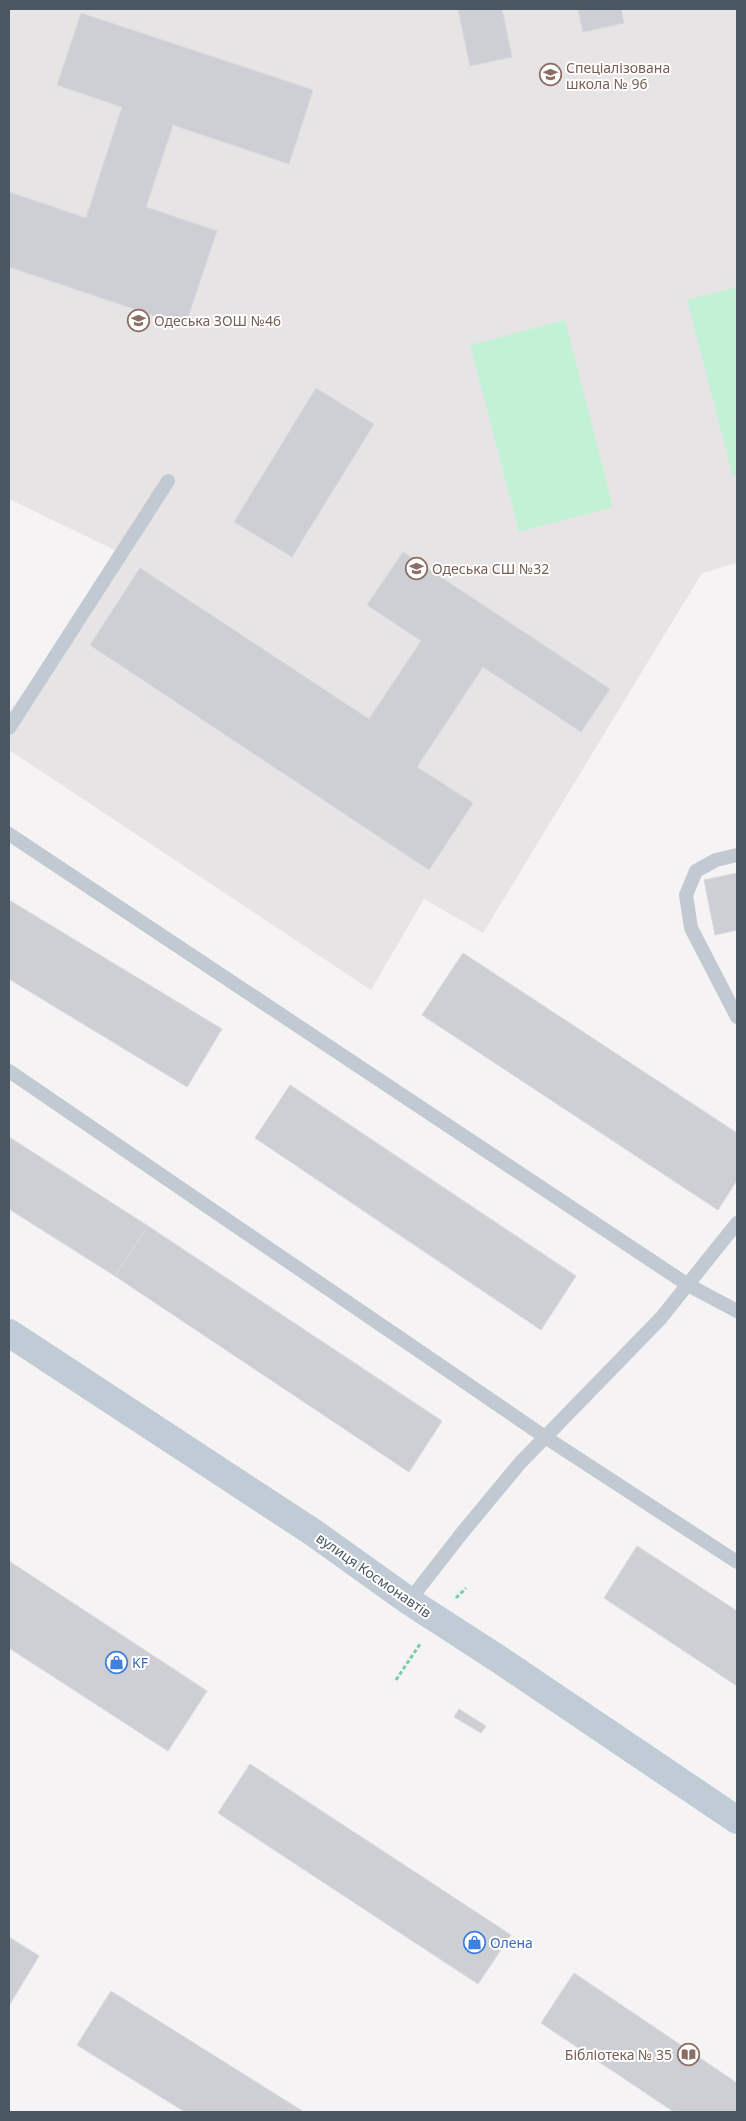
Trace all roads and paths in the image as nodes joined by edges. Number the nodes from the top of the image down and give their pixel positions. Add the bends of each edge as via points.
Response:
1 (168, 480) dead end
2 (9, 728) edge
3 (9, 834) edge
4 (737, 855) edge
5 (737, 1017) edge
6 (9, 1071) edge
7 (737, 1223) edge
8 (688, 1285) junction
9 (737, 1311) edge
10 (9, 1333) edge
11 (545, 1437) junction
12 (737, 1562) edge
13 (409, 1602) junction
14 (737, 1820) edge

1 - 2 lane
3 - 8 lane
4 - 5 lane via 716,860 696,871 686,895 691,928
6 - 11 lane
7 - 8 lane
8 - 9 lane
8 - 11 lane via 661,1318
10 - 13 main road, вулиця Космонавтів via 314,1533
11 - 12 lane
11 - 13 lane via 502,1484
13 - 14 main road, вулиця Космонавтів

